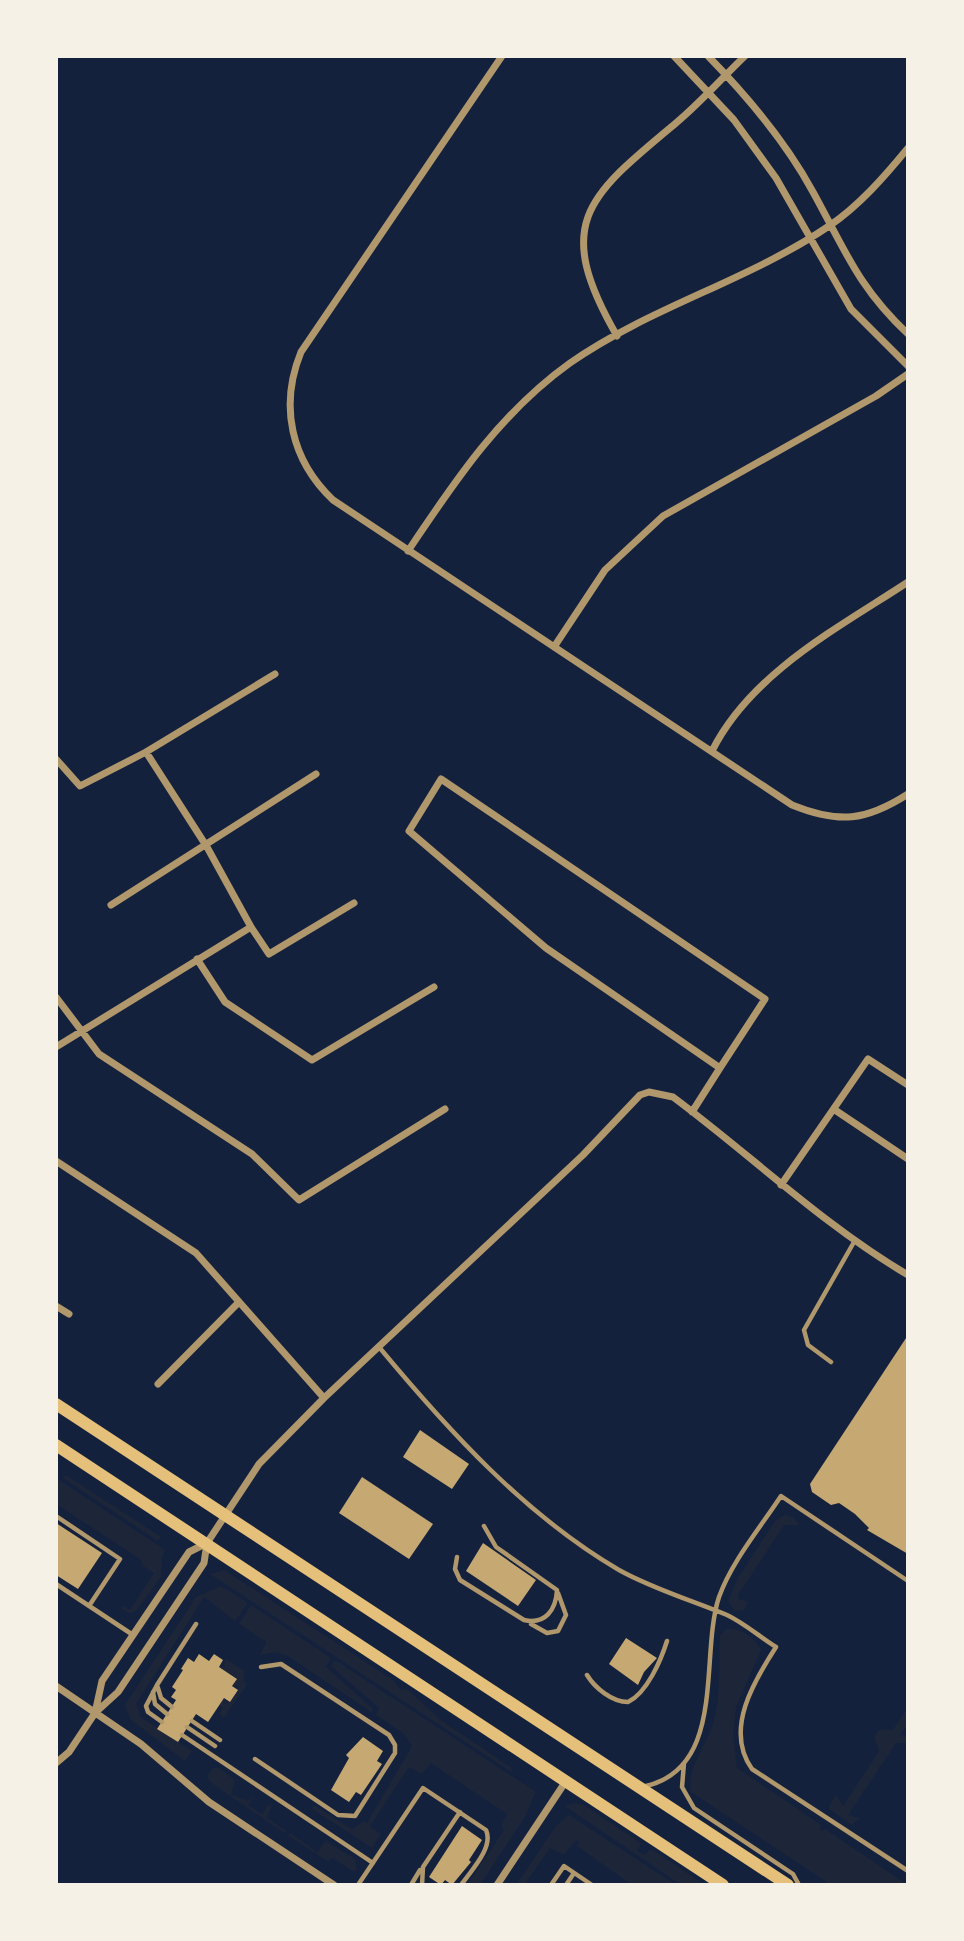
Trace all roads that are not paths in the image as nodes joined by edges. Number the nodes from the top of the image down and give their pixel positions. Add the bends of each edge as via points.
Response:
1 (502, 56) edge
2 (674, 56) edge
3 (708, 56) edge
4 (744, 56) edge
5 (726, 74) junction
6 (709, 91) junction
7 (908, 148) edge
8 (830, 226) junction
9 (811, 237) junction
10 (908, 334) edge
11 (617, 336) junction
12 (908, 366) edge
13 (908, 374) edge
14 (408, 551) junction
15 (908, 583) edge
16 (554, 647) junction
17 (275, 674) dead end
18 (712, 751) junction
19 (146, 752) junction
20 (56, 759) edge
21 (316, 775) dead end
22 (908, 794) edge
23 (207, 846) junction
24 (354, 903) dead end
25 (111, 905) dead end
26 (251, 927) junction
27 (197, 960) junction
28 (434, 987) dead end
29 (56, 997) edge
30 (81, 1032) junction
31 (56, 1047) edge
32 (720, 1068) junction
33 (908, 1085) edge
34 (445, 1109) dead end
35 (835, 1110) junction
36 (692, 1112) junction
37 (908, 1159) edge
38 (56, 1161) edge
39 (781, 1185) junction
40 (854, 1242) junction
41 (908, 1275) edge
42 (238, 1303) junction
43 (56, 1306) edge
44 (69, 1314) dead end
45 (379, 1347) junction
46 (831, 1362) dead end
47 (158, 1384) dead end
48 (324, 1398) junction
49 (56, 1404) edge
50 (56, 1445) edge
51 (56, 1516) edge
52 (226, 1516) junction
53 (484, 1526) dead end
54 (207, 1543) junction
55 (457, 1557) dead end
56 (908, 1581) edge
57 (56, 1584) edge
58 (557, 1590) junction
59 (89, 1606) junction
60 (715, 1611) junction
61 (524, 1620) junction
62 (196, 1624) dead end
63 (133, 1635) junction
64 (667, 1642) dead end
65 (261, 1667) dead end
66 (587, 1675) dead end
67 (157, 1685) junction
68 (56, 1686) edge
69 (153, 1691) junction
70 (172, 1707) dead end
71 (95, 1713) junction
72 (167, 1714) dead end
73 (192, 1721) dead end
74 (162, 1722) dead end
75 (187, 1727) dead end
76 (182, 1735) dead end
77 (220, 1740) dead end
78 (215, 1746) dead end
79 (255, 1759) dead end
80 (684, 1762) junction
81 (56, 1763) edge
82 (566, 1781) junction
83 (638, 1788) junction
84 (460, 1812) junction
85 (373, 1863) junction
86 (423, 1867) junction
87 (908, 1871) edge
88 (575, 1873) junction
89 (334, 1885) edge
90 (358, 1885) edge
91 (411, 1885) edge
92 (422, 1885) edge
93 (461, 1885) edge
94 (497, 1885) edge
95 (551, 1885) edge
96 (566, 1885) edge
97 (592, 1885) edge
98 (723, 1885) edge
99 (788, 1885) edge
100 (799, 1885) edge

1 - 14 street via 316,328 301,352 290,386 290,423 309,473 333,500
2 - 6 street
3 - 5 street
4 - 5 street
5 - 6 street
5 - 8 street via 794,162
6 - 9 street via 776,178
6 - 11 street via 614,174 592,208 583,246 586,270
7 - 8 street
8 - 9 street
8 - 10 street via 868,293
9 - 11 street
9 - 12 street via 851,309
11 - 14 street via 571,363 512,412 468,462
13 - 16 street via 663,516 605,570
14 - 16 street
15 - 18 street via 781,669 724,726
16 - 18 street
17 - 19 street
18 - 22 street via 792,805 819,816 858,817
19 - 20 street via 80,786
19 - 23 street
21 - 23 street
23 - 25 street
23 - 26 street
24 - 26 street via 269,954
26 - 27 street
27 - 28 street via 225,1002 312,1060
27 - 30 street
29 - 30 street
30 - 31 street
30 - 34 street via 99,1054 252,1154 299,1199
32 - 32 street via 546,948 409,831 441,779 765,999
32 - 36 street
33 - 35 street via 868,1059
35 - 37 street
35 - 39 street
36 - 39 street
36 - 45 street via 673,1097 649,1092 634,1099 583,1155
38 - 42 street via 196,1253
39 - 40 street
40 - 41 street
40 - 46 lane via 804,1330 808,1345
42 - 47 street
42 - 48 street
43 - 44 street
45 - 48 street
45 - 60 lane via 484,1461 544,1517 622,1571
48 - 52 street via 259,1464
49 - 52 main road
50 - 54 main road
51 - 59 lane via 120,1559
52 - 54 street
52 - 83 main road
53 - 58 lane via 496,1547
54 - 63 street via 189,1552
54 - 71 street via 200,1569 118,1692
54 - 82 main road
55 - 61 lane via 455,1569 460,1580
56 - 60 lane via 781,1496 728,1575
57 - 59 lane
58 - 61 lane via 556,1601 543,1619
58 - 61 lane via 566,1615 558,1631 547,1633
59 - 63 lane
60 - 80 lane via 710,1630 708,1706
60 - 87 lane via 776,1647 746,1703 742,1749 752,1769
62 - 67 lane
63 - 71 street via 102,1681
64 - 66 lane via 650,1676 628,1702 593,1685
65 - 79 lane via 281,1664 389,1735 395,1753 355,1816 338,1815
67 - 69 lane
67 - 70 lane via 161,1698
68 - 71 street
69 - 72 lane via 155,1704
69 - 74 lane via 146,1706
71 - 81 street
71 - 89 street via 141,1744 209,1802
73 - 77 lane
75 - 78 lane
76 - 85 lane
80 - 83 lane via 668,1778
80 - 100 lane via 682,1787 694,1808 793,1874
82 - 94 street
82 - 98 main road
83 - 99 main road
84 - 85 lane via 423,1788
84 - 86 lane
84 - 93 lane via 489,1837
85 - 90 lane
86 - 91 lane
86 - 92 lane
88 - 95 lane via 564,1866
88 - 96 lane
88 - 97 lane

